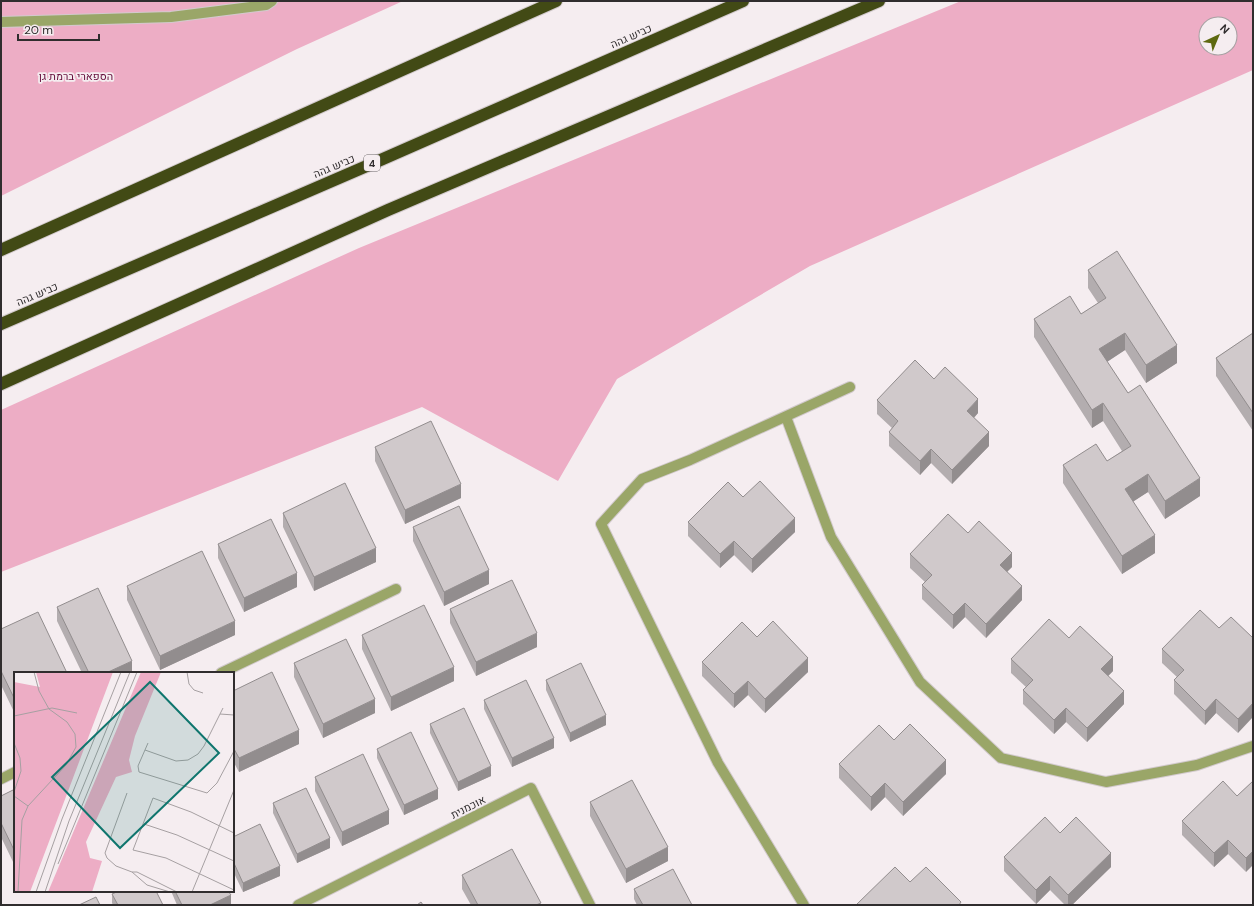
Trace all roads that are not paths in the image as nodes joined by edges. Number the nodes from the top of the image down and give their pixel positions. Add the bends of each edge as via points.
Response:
1 (272, 1) edge
2 (556, 1) edge
3 (743, 1) edge
4 (879, 1) edge
5 (1, 22) edge
6 (1, 250) edge
7 (1, 324) edge
8 (1, 384) edge
9 (850, 387) dead end
10 (786, 417) junction
11 (396, 589) dead end
12 (223, 672) edge
13 (1253, 746) edge
14 (14, 772) edge
15 (1, 779) edge
16 (311, 903) edge
17 (298, 905) edge
18 (590, 905) edge
19 (804, 905) edge

1 - 5 street via 266,5 171,17
2 - 6 highway
3 - 7 highway, כביש גהה / 4
4 - 8 highway via 395,207
9 - 10 street
10 - 13 street via 830,537 920,682 1001,758 1106,782 1197,765
10 - 19 street via 642,479 601,524 718,763
11 - 12 street
14 - 15 street
16 - 17 street, אוכמנית
16 - 18 street, אוכמנית via 531,788

